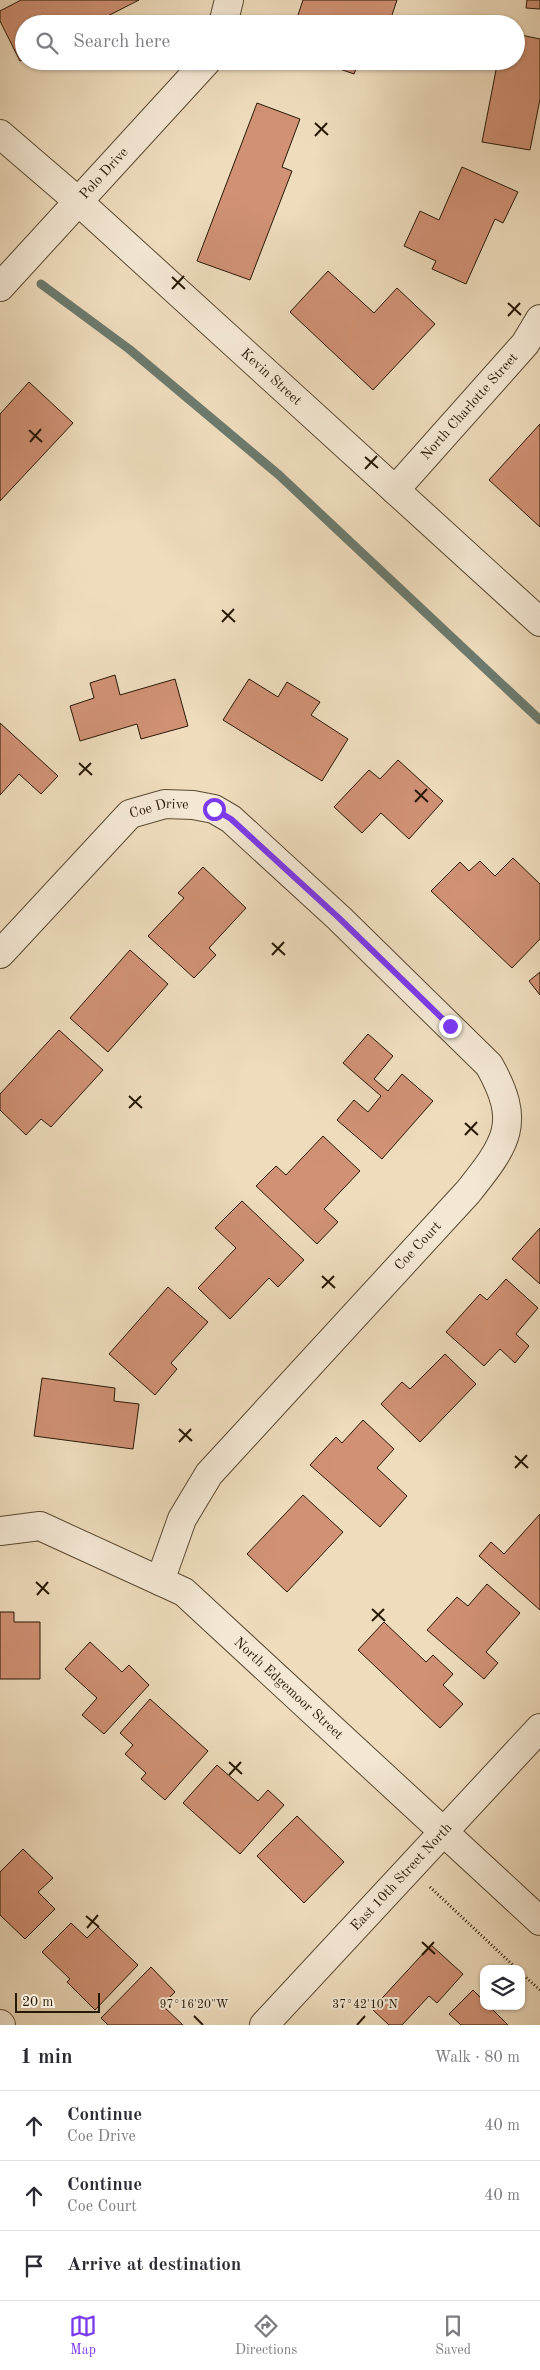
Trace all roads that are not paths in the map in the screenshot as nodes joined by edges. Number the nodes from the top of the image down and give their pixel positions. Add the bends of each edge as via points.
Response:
1 (229, 0) edge
2 (225, 15) edge
3 (200, 70) edge
4 (0, 134) edge
5 (79, 202) junction
6 (0, 287) edge
7 (540, 319) edge
8 (395, 490) junction
9 (540, 622) edge
10 (339, 918) joint
11 (0, 954) edge
12 (0, 1531) edge
13 (160, 1581) junction
14 (540, 1728) edge
15 (444, 1831) junction
16 (540, 1921) edge
17 (264, 2025) edge

1 - 2 street
3 - 5 street, Polo Drive
4 - 5 street, Kevin Street
5 - 6 street, Polo Drive
5 - 8 street, Kevin Street
7 - 8 street, North Charlotte Street via 525,344
8 - 9 street, Kevin Street
10 - 11 street, Coe Drive via 231,819 214,809 165,804 130,814
10 - 13 street, Coe Court via 489,1065 502,1088 508,1110 505,1136 492,1161 468,1192 210,1474 182,1519
12 - 13 street, North Edgemoor Street via 40,1526
13 - 15 street, North Edgemoor Street via 184,1592
14 - 15 street, East 10th Street North
15 - 16 street, North Edgemoor Street
15 - 17 street, East 10th Street North

